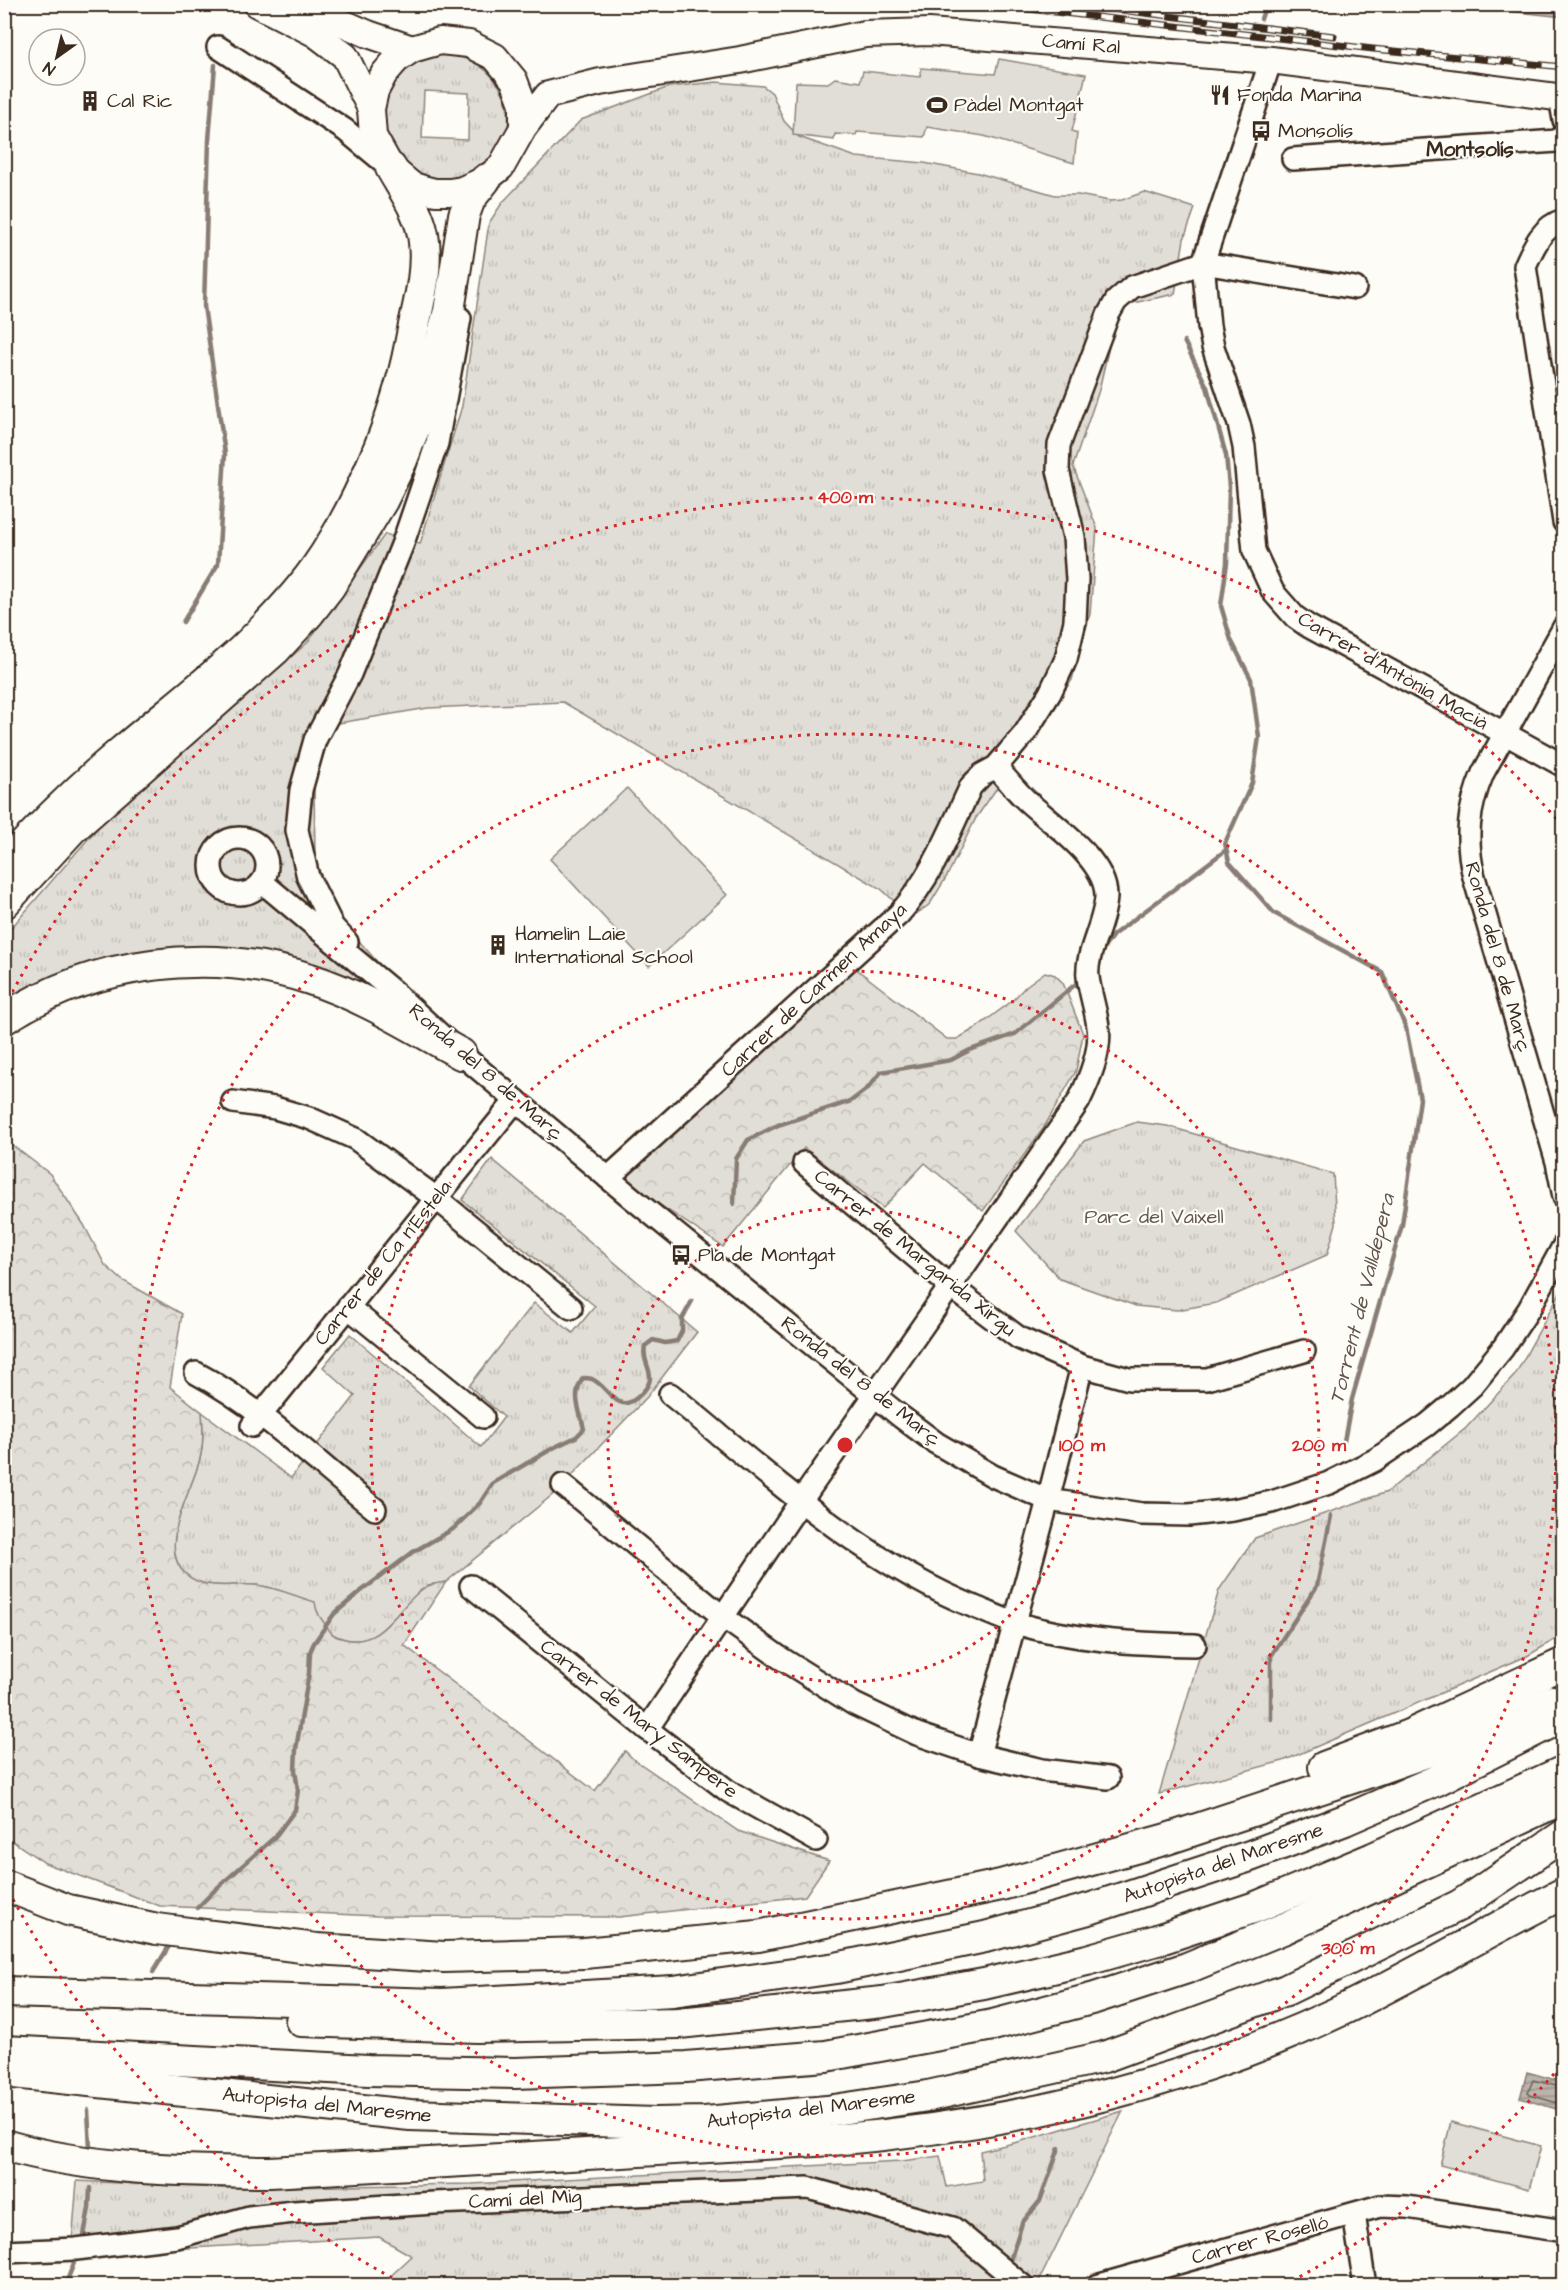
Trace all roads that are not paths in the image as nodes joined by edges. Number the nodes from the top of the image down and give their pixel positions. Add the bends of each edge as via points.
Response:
1 (257, 4) edge
2 (299, 4) edge
3 (218, 47) dead end
4 (412, 49) junction
5 (1270, 60) junction
6 (514, 80) junction
7 (600, 82) junction
8 (1562, 105) edge
9 (371, 109) junction
10 (523, 128) junction
11 (345, 130) junction
12 (1563, 135) edge
13 (373, 136) junction
14 (1293, 159) dead end
15 (391, 168) junction
16 (485, 180) junction
17 (1563, 220) edge
18 (458, 256) junction
19 (1203, 263) junction
20 (1355, 288) dead end
21 (1563, 522) edge
22 (1563, 627) edge
23 (1505, 734) junction
24 (1563, 766) edge
25 (996, 767) junction
26 (4, 866) edge
27 (262, 882) dead end
28 (4, 903) edge
29 (394, 993) junction
30 (4, 1019) edge
31 (461, 1054) junction
32 (516, 1100) junction
33 (233, 1102) dead end
34 (804, 1163) dead end
35 (608, 1178) junction
36 (1563, 1197) edge
37 (436, 1198) junction
38 (1563, 1245) edge
39 (950, 1286) junction
40 (348, 1307) junction
41 (571, 1308) dead end
42 (1304, 1351) dead end
43 (1082, 1366) junction
44 (196, 1373) dead end
45 (670, 1394) dead end
46 (875, 1395) junction
47 (483, 1417) dead end
48 (256, 1421) junction
49 (563, 1485) dead end
50 (1048, 1500) junction
51 (801, 1501) junction
52 (375, 1509) dead end
53 (471, 1586) dead end
54 (723, 1617) junction
55 (1015, 1623) junction
56 (1195, 1645) dead end
57 (1563, 1663) edge
58 (1563, 1697) edge
59 (1563, 1716) edge
60 (647, 1729) junction
61 (979, 1755) junction
62 (1563, 1771) edge
63 (1108, 1778) dead end
64 (1563, 1798) edge
65 (1563, 1835) edge
66 (816, 1840) dead end
67 (1053, 1871) junction
68 (4, 1885) edge
69 (1563, 1886) edge
70 (1563, 1893) edge
71 (1517, 1916) junction
72 (4, 1992) edge
73 (4, 2010) edge
74 (4, 2051) edge
75 (4, 2072) edge
76 (656, 2123) junction
77 (833, 2140) junction
78 (4, 2145) edge
79 (1354, 2214) junction
80 (1563, 2231) edge
81 (4, 2252) edge
82 (1023, 2286) edge
83 (1096, 2286) edge
84 (1365, 2286) edge

1 - 9 main road via 316,34 345,56
2 - 4 main road
3 - 11 street
4 - 6 main road via 440,40 469,44 495,57
4 - 9 main road via 384,74
5 - 7 main road, Camí Ral via 929,32 876,33
5 - 8 main road, Camí Ral
5 - 19 street
6 - 7 main road
6 - 10 main road via 523,104
7 - 10 main road via 548,95
9 - 13 main road
10 - 16 main road via 501,167
11 - 13 street
11 - 15 street
12 - 14 street via 1557,141
13 - 15 main road
15 - 16 main road via 411,184 435,192 462,190
15 - 26 highway via 418,220 424,242 424,279 391,414 344,520 315,569 257,634 120,753
16 - 18 highway via 470,199 464,215
17 - 21 street via 1536,241 1525,267
18 - 28 highway via 434,370 402,460 330,586 275,650 72,829
18 - 29 street via 462,307 437,443 403,543 350,674 315,740 301,789 297,830 308,877 333,927
19 - 20 street
19 - 23 street, Carrer d'Antònia Macià via 1213,347 1244,447 1254,551 1273,592 1308,626
19 - 25 street, Carrer de Carmen Amaya via 1132,287 1108,315 1057,457 1074,537 1077,579 1066,659 1031,723
22 - 23 street, Ronda del 8 de Març
23 - 24 street, Carrer d'Antònia Macià
23 - 36 street, Ronda del 8 de Març via 1474,792 1468,830 1470,861 1557,1162
25 - 35 street, Carrer de Carmen Amaya via 971,786 927,878 899,915
25 - 39 street via 1026,800 1077,844 1101,876 1105,908 1087,975 1099,1029 1095,1057 1079,1101
27 - 29 street, Ronda del 8 de Març
29 - 31 street, Ronda del 8 de Març
30 - 31 highway via 52,994 117,971 207,961 249,965 310,979
31 - 32 street, Ronda del 8 de Març
32 - 35 street, Ronda del 8 de Març
32 - 37 street, Carrer de Ca n'Estela
33 - 37 street via 309,1118 356,1139
34 - 39 street, Carrer de Margarida Xirgu
35 - 46 street, Ronda del 8 de Març
37 - 40 street, Carrer de Ca n'Estela
37 - 41 street
38 - 50 street, Ronda del 8 de Març via 1517,1328 1472,1386 1427,1425 1356,1471 1272,1502 1189,1515 1142,1514
39 - 43 street, Carrer de Margarida Xirgu via 1019,1338
39 - 46 street
40 - 47 street
40 - 48 street, Carrer de Ca n'Estela
42 - 43 street, Carrer de Margarida Xirgu via 1207,1379 1129,1379
43 - 50 street
44 - 48 street via 221,1387
45 - 51 street
46 - 50 street, Ronda del 8 de Març via 936,1443 993,1476
46 - 51 street
48 - 52 street
49 - 54 street
50 - 55 street
51 - 54 street
51 - 55 street via 868,1551 942,1594
53 - 60 street, Carrer de Mary Sampere
54 - 60 street
54 - 61 street via 779,1658 854,1704 917,1734
55 - 56 street via 1090,1639
55 - 61 street
57 - 67 highway via 1409,1735
58 - 67 highway via 1466,1738 1361,1775 1167,1839
59 - 72 highway, Autopista del Maresme via 1435,1781 1250,1856 1092,1908 986,1937 836,1968 673,1991 442,2004
60 - 66 street, Carrer de Mary Sampere via 728,1791
61 - 63 street via 1042,1770
62 - 73 highway via 1373,1858 1234,1914 1088,1960 883,2002 679,2023 477,2027
64 - 74 highway via 1285,1928 1187,1968 993,2025 826,2056 686,2067 515,2073 368,2070
65 - 76 highway, Autopista del Maresme via 1460,1905 1286,1990 1104,2057 928,2096 838,2110
67 - 68 highway via 758,1936 584,1953 455,1956 317,1949 157,1929 68,1910
69 - 71 highway
70 - 71 highway
71 - 77 highway via 1336,2012 1200,2066 1098,2097 1016,2116 903,2134
75 - 76 highway, Autopista del Maresme via 410,2115
76 - 77 highway
77 - 78 highway via 270,2172 128,2167 70,2160
79 - 80 street, Carrer Roselló via 1393,2206
79 - 83 street, Carrer Roselló
79 - 84 street
81 - 82 street, Camí del Mig via 76,2249 177,2237 249,2217 294,2212 808,2188 953,2228

